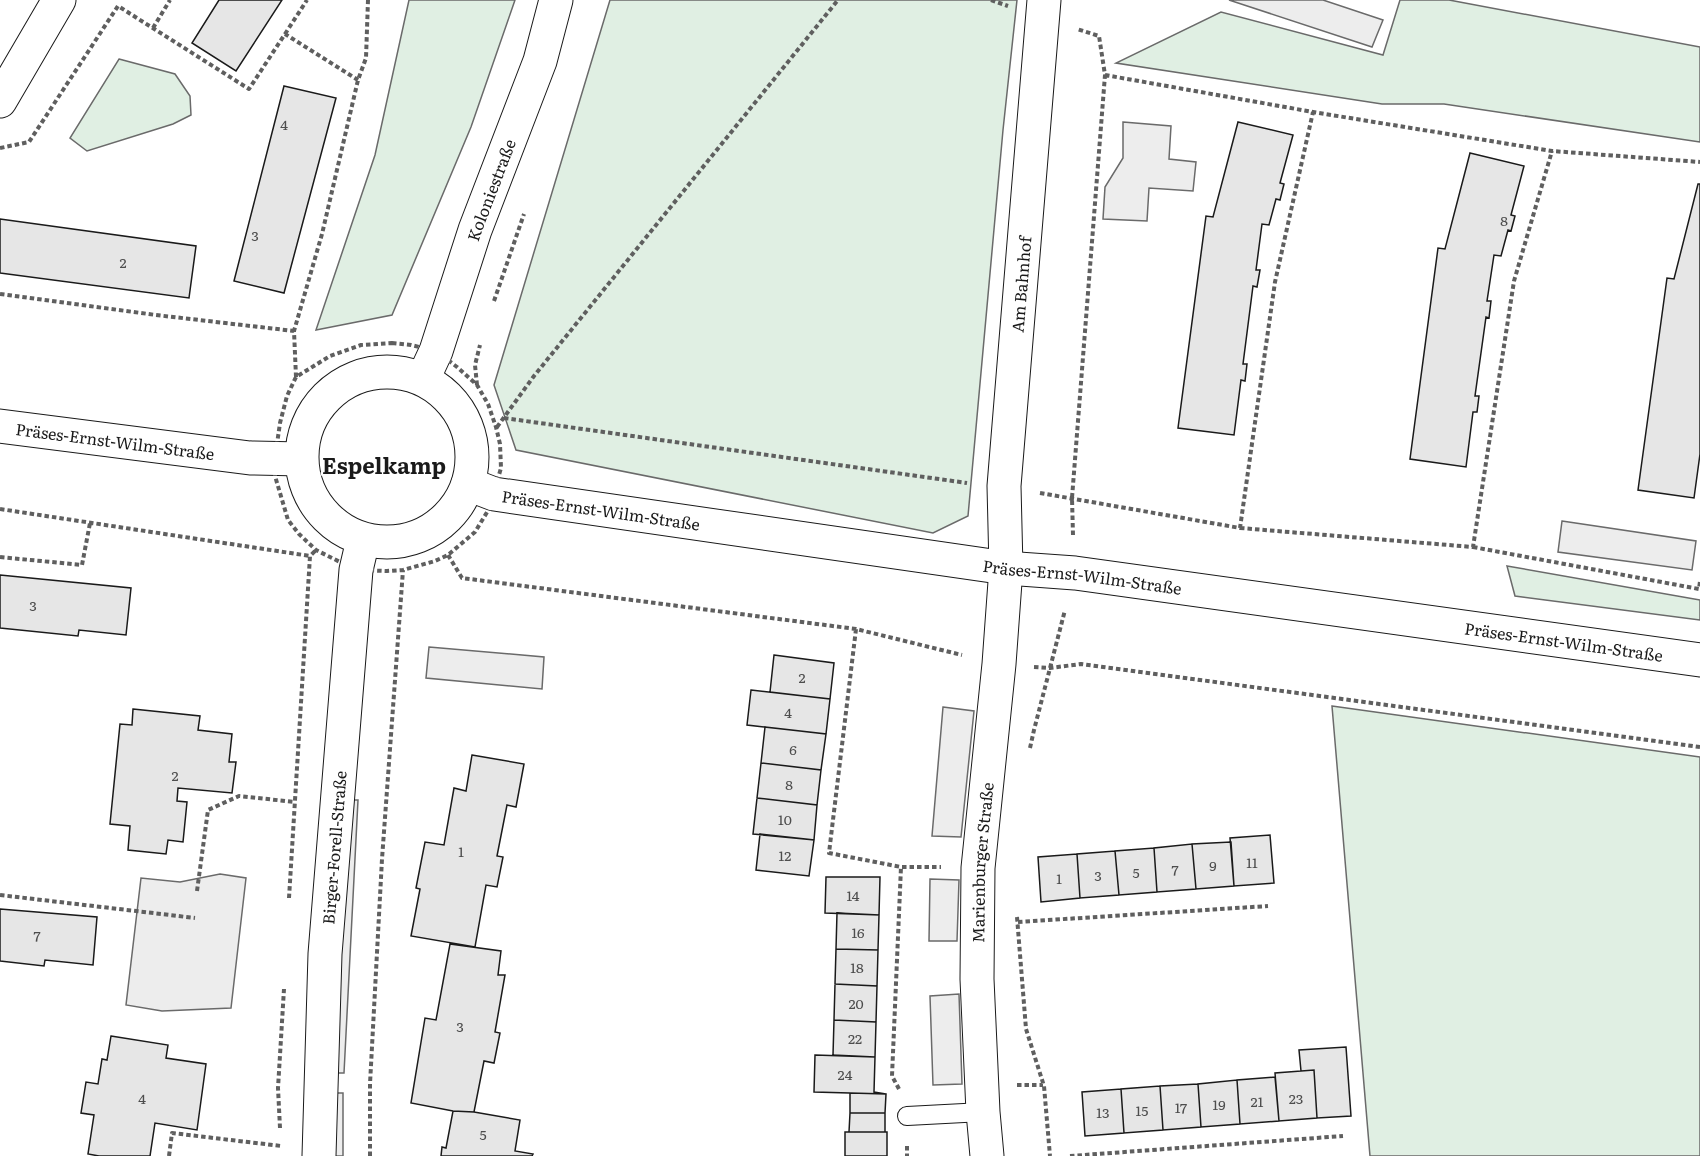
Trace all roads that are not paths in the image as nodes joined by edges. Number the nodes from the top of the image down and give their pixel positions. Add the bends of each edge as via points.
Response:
1 (58, 0) edge
2 (556, 0) edge
3 (1042, 9) edge
4 (4, 87) edge
5 (430, 365) junction
6 (0, 426) edge
7 (288, 458) junction
8 (481, 489) junction
9 (360, 555) junction
10 (1006, 568) junction
11 (1700, 660) edge
12 (983, 1112) junction
13 (907, 1116) road end
14 (320, 1156) edge
15 (988, 1156) edge

1 - 4 street
2 - 5 street, Koloniestraße via 540,61 475,230
3 - 10 street, Am Bahnhof via 1004,486
5 - 7 street via 367,374 340,385 318,405
5 - 8 street via 466,423
6 - 7 street, Präses-Ernst-Wilm-Straße via 250,458
7 - 9 street via 319,510
8 - 9 street via 427,533
8 - 10 street, Präses-Ernst-Wilm-Straße
9 - 14 street, Birger-Forell-Straße via 325,954
10 - 11 street, Präses-Ernst-Wilm-Straße via 1075,573
10 - 12 street, Marienburger Straße via 978,868 977,979
12 - 13 lane
12 - 15 street, Marienburger Straße

